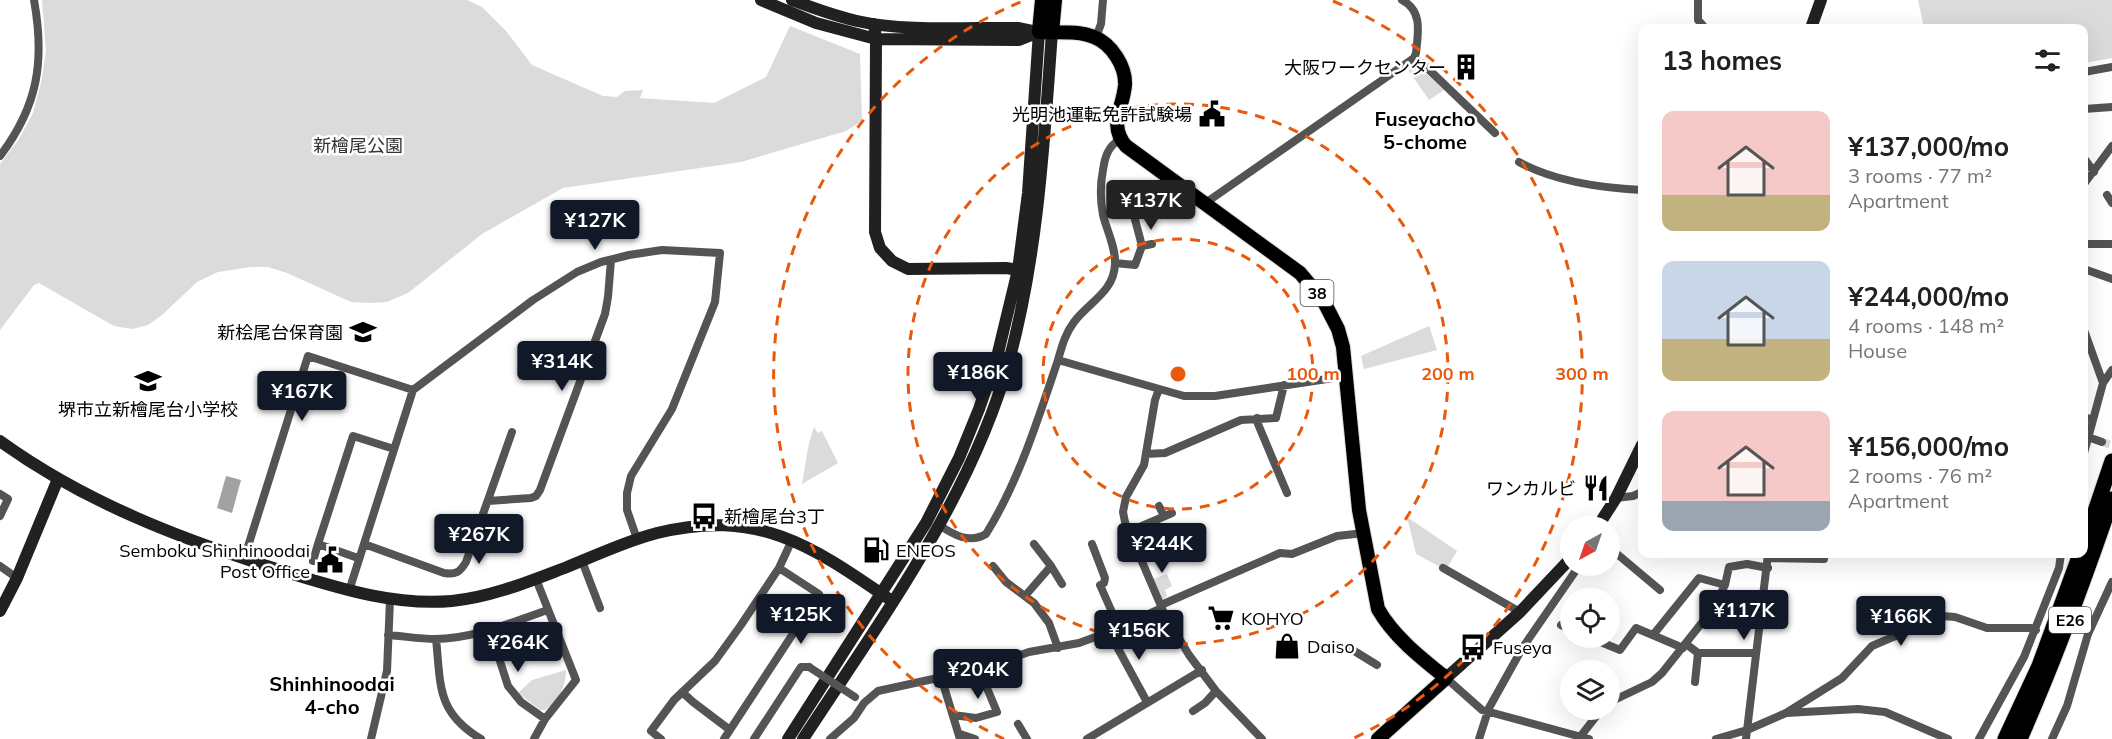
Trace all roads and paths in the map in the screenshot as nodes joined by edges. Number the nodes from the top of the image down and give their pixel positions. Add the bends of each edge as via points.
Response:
1 (34, 0) edge
2 (761, 0) edge
3 (792, 0) edge
4 (1042, 0) edge
5 (1055, 0) edge
6 (1103, 0) edge
7 (1402, 0) edge
8 (1698, 0) edge
9 (1821, 0) edge
10 (874, 24) junction
11 (1702, 24) edge
12 (1812, 24) edge
13 (1046, 32) junction
14 (1096, 37) junction
15 (876, 39) junction
16 (1414, 58) junction
17 (2112, 67) edge
18 (2088, 71) edge
19 (2112, 107) edge
20 (2088, 109) edge
21 (1495, 133) dead end
22 (1120, 139) junction
23 (2112, 146) edge
24 (0, 156) edge
25 (1519, 162) dead end
26 (2088, 164) edge
27 (2094, 172) junction
28 (2088, 179) edge
29 (1638, 190) edge
30 (1204, 204) junction
31 (1103, 215) junction
32 (1152, 244) dead end
33 (2088, 244) edge
34 (2112, 244) edge
35 (1142, 246) junction
36 (611, 260) junction
37 (1115, 263) junction
38 (1024, 270) junction
39 (2088, 270) edge
40 (2112, 279) edge
41 (2088, 341) edge
42 (1058, 360) junction
43 (2112, 370) edge
44 (1347, 376) junction
45 (2103, 383) junction
46 (1284, 385) junction
47 (413, 390) junction
48 (1159, 390) junction
49 (1257, 418) junction
50 (2088, 418) edge
51 (512, 432) dead end
52 (2088, 437) joint
53 (0, 441) edge
54 (2102, 442) tunnel mouth
55 (394, 449) junction
56 (1638, 453) edge
57 (1146, 454) junction
58 (2112, 461) edge
59 (58, 479) junction
60 (1287, 493) dead end
61 (0, 494) edge
62 (1638, 494) edge
63 (1616, 498) junction
64 (2112, 499) edge
65 (488, 501) junction
66 (1159, 506) dead end
67 (0, 516) edge
68 (1604, 516) edge
69 (939, 525) junction
70 (1128, 532) junction
71 (2088, 532) edge
72 (1364, 533) junction
73 (637, 539) junction
74 (792, 540) junction
75 (318, 544) junction
76 (364, 544) junction
77 (1034, 544) dead end
78 (1092, 544) dead end
79 (1620, 557) edge
80 (358, 558) junction
81 (1768, 558) edge
82 (1805, 558) edge
83 (2060, 558) edge
84 (2079, 558) edge
85 (244, 559) junction
86 (1824, 559) dead end
87 (313, 561) dead end
88 (582, 561) junction
89 (0, 566) edge
90 (993, 566) dead end
91 (1051, 566) junction
92 (779, 568) junction
93 (1443, 568) dead end
94 (1768, 568) junction
95 (1560, 570) edge
96 (1572, 576) edge
97 (17, 578) junction
98 (536, 579) junction
99 (2112, 582) edge
100 (1062, 584) dead end
101 (1725, 585) junction
102 (1660, 590) dead end
103 (349, 591) junction
104 (1025, 596) junction
105 (887, 598) junction
106 (390, 600) junction
107 (1162, 607) junction
108 (600, 608) dead end
109 (548, 610) junction
110 (1712, 610) junction
111 (0, 611) edge
112 (1520, 612) junction
113 (1760, 620) junction
114 (1119, 628) junction
115 (490, 630) junction
116 (2036, 630) junction
117 (1109, 632) junction
118 (388, 635) junction
119 (1653, 635) junction
120 (436, 639) junction
121 (1684, 646) junction
122 (1058, 648) junction
123 (1615, 648) edge
124 (1351, 649) dead end
125 (1698, 653) junction
126 (1756, 654) junction
127 (1377, 665) dead end
128 (979, 669) junction
129 (1202, 670) junction
130 (940, 677) junction
131 (1446, 678) junction
132 (1695, 682) dead end
133 (1216, 691) junction
134 (682, 692) junction
135 (1620, 697) edge
136 (1147, 702) junction
137 (864, 703) junction
138 (1193, 711) dead end
139 (1487, 712) junction
140 (1786, 713) junction
141 (954, 715) junction
142 (545, 719) junction
143 (1595, 720) edge
144 (1018, 724) dead end
145 (730, 730) junction
146 (1747, 735) edge
147 (960, 737) edge
148 (372, 738) edge
149 (1584, 738) edge
150 (481, 739) edge
151 (534, 739) edge
152 (661, 739) edge
153 (724, 739) edge
154 (754, 739) edge
155 (788, 739) edge
156 (803, 739) edge
157 (830, 739) edge
158 (975, 739) edge
159 (1027, 739) edge
160 (1087, 739) edge
161 (1262, 739) edge
162 (1378, 739) edge
163 (1479, 739) edge
164 (1716, 739) edge
165 (1948, 739) edge
166 (1978, 739) edge
167 (2005, 739) edge
168 (2020, 739) edge
169 (2052, 739) edge

1 - 24 street via 40,49 38,75 28,110
2 - 15 street via 816,22
3 - 10 street
4 - 13 main road
5 - 13 main road
6 - 14 street
7 - 16 street via 1412,6 1418,19
8 - 11 street via 1696,12
9 - 12 street
10 - 13 street
10 - 15 street
13 - 14 main road
13 - 15 street via 1019,40
13 - 38 street via 1028,193
14 - 22 main road via 1117,56 1122,67 1125,84 1116,127
15 - 38 street via 875,232 880,248 892,261 909,269
16 - 21 street
16 - 30 street
17 - 18 street
19 - 20 street
22 - 30 main road, 38
22 - 31 street via 1111,145 1105,157 1100,188
23 - 27 street
25 - 29 street via 1555,177
26 - 27 street
27 - 28 street
30 - 44 main road, 38 via 1290,265 1312,286 1338,329
31 - 35 street via 1131,208
31 - 37 street
32 - 35 street
33 - 34 street
35 - 37 street via 1135,266
36 - 47 street via 555,285
36 - 65 street via 605,314 540,490 531,498
36 - 73 street via 662,250 720,253 715,302 672,409 632,476 627,492 627,510
37 - 42 street via 1107,290 1067,332
38 - 69 street via 1008,362 970,463
38 - 105 street via 959,458
39 - 40 street
41 - 45 street
42 - 48 street
42 - 69 street via 1029,443 986,534 970,539
43 - 45 street
44 - 46 street
44 - 72 main road, 38 via 1356,487
45 - 50 street
46 - 48 street via 1205,397
46 - 49 street via 1276,418
47 - 55 street
47 - 85 street via 308,356
48 - 57 street
49 - 57 street via 1241,420 1166,453
49 - 60 street
50 - 52 street
51 - 65 street
52 - 54 street
53 - 59 street
55 - 75 street via 353,436
55 - 76 street
56 - 63 street
57 - 70 street via 1123,505
58 - 71 highway
59 - 85 street via 171,534
59 - 97 street
61 - 67 street via 8,499
62 - 63 street
63 - 68 street
64 - 168 highway, E26 via 2050,672
65 - 76 street via 466,562 453,574
66 - 70 street via 1168,514
69 - 105 street
70 - 107 street
72 - 107 street via 1337,536 1292,554 1280,553
72 - 131 main road, 38 via 1378,609 1399,636
73 - 74 street via 691,526 738,525
73 - 88 street
74 - 92 street
74 - 105 street
75 - 80 street
75 - 87 street
76 - 80 street
77 - 91 street
78 - 114 street via 1105,578 1100,585
79 - 102 street
80 - 103 street
81 - 94 street
82 - 86 street
83 - 116 street
84 - 167 highway, E26 via 2039,666
85 - 103 street
88 - 98 street
88 - 108 street
89 - 97 street
90 - 104 street
91 - 100 street
91 - 104 street
92 - 134 street via 715,661
92 - 145 street via 819,594
93 - 112 street
94 - 101 street via 1747,564 1729,567
94 - 113 street
95 - 112 street
96 - 139 street via 1523,646
97 - 111 street
98 - 106 street via 472,599
98 - 109 street
99 - 169 street via 2088,634 2067,706
101 - 110 street
101 - 119 street via 1699,578
103 - 106 street
104 - 122 street via 1047,620
105 - 155 street
105 - 156 street
106 - 118 street
107 - 114 street
107 - 129 street
109 - 115 street
109 - 142 street via 576,680
110 - 113 street
110 - 121 street
112 - 131 street
113 - 126 street
114 - 117 street
115 - 120 street
115 - 142 street via 508,686 521,702
116 - 140 street via 1987,628 1942,616 1872,646 1842,678
116 - 166 street
117 - 122 street
117 - 136 street
118 - 120 street
118 - 148 street via 387,671
119 - 121 street
119 - 123 street via 1636,628 1620,650
120 - 150 street via 446,707 467,731
121 - 125 street
121 - 135 street via 1652,682
122 - 128 street via 1029,652
124 - 127 street
125 - 126 street
125 - 132 street
126 - 146 street
128 - 130 street
128 - 141 street via 997,712 976,718
129 - 133 street
129 - 136 street
130 - 137 street via 878,691
130 - 141 street
131 - 139 street
131 - 162 main road
133 - 138 street
133 - 161 street
134 - 145 street
134 - 152 street via 651,731
136 - 160 street
137 - 154 street, bridge via 809,667 801,667
137 - 157 street via 854,718
139 - 149 street
139 - 163 street
140 - 146 street
140 - 165 street via 1858,709 1885,712
141 - 147 street
142 - 151 street
143 - 149 street
144 - 159 street
145 - 153 street
146 - 164 street
147 - 158 street

